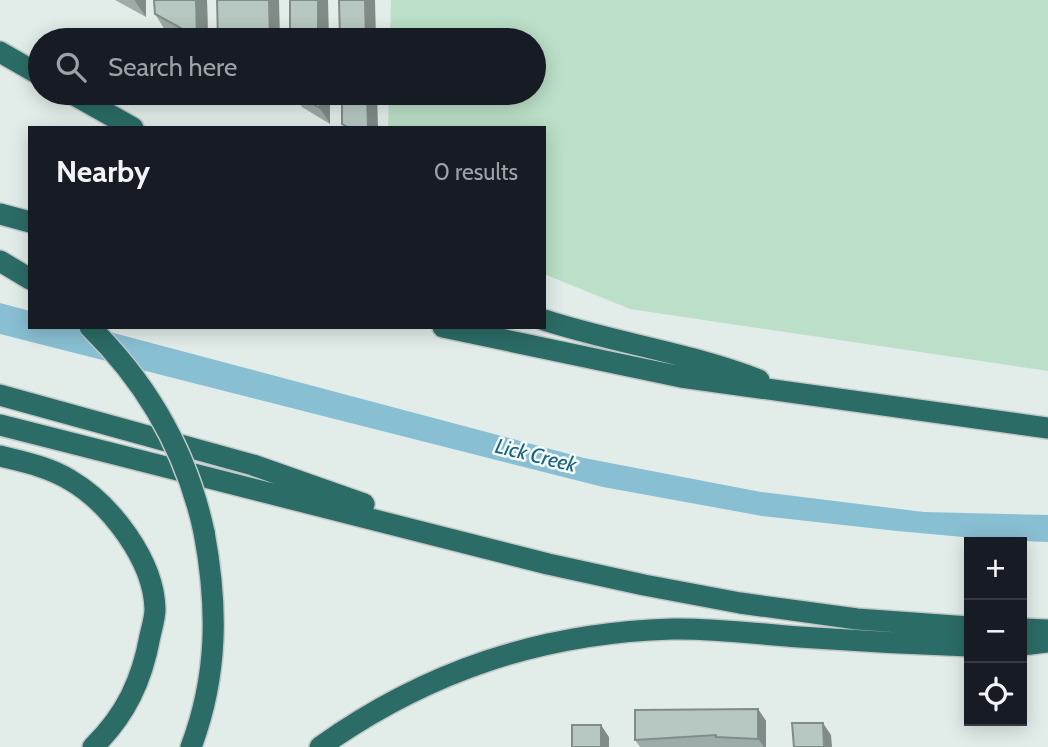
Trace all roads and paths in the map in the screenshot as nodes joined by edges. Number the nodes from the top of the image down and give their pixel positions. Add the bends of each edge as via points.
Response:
1 (0, 52) edge
2 (28, 68) edge
3 (92, 105) edge
4 (129, 126) edge
5 (0, 214) edge
6 (28, 221) edge
7 (0, 261) edge
8 (28, 278) edge
9 (546, 321) edge
10 (92, 329) edge
11 (453, 329) edge
12 (797, 394) junction
13 (0, 395) edge
14 (0, 425) edge
15 (1048, 428) edge
16 (0, 456) edge
17 (485, 547) junction
18 (964, 627) edge
19 (1027, 629) edge
20 (1048, 630) edge
21 (1048, 642) edge
22 (1027, 644) edge
23 (964, 646) edge
24 (93, 747) edge
25 (191, 747) edge
26 (320, 747) edge

1 - 2 highway
3 - 4 highway
5 - 6 highway
7 - 8 highway
9 - 12 highway via 722,366
10 - 25 highway, bridge via 125,364 157,411 195,494 214,590 209,680
11 - 12 highway via 681,377
12 - 15 highway
13 - 17 highway via 253,465
14 - 17 highway
16 - 24 highway via 57,473 90,494 127,534 147,577 155,614 144,665 126,708
17 - 18 highway via 596,575 740,603 857,619
19 - 20 highway
21 - 22 highway
23 - 26 highway via 686,629 557,641 439,678 380,707

